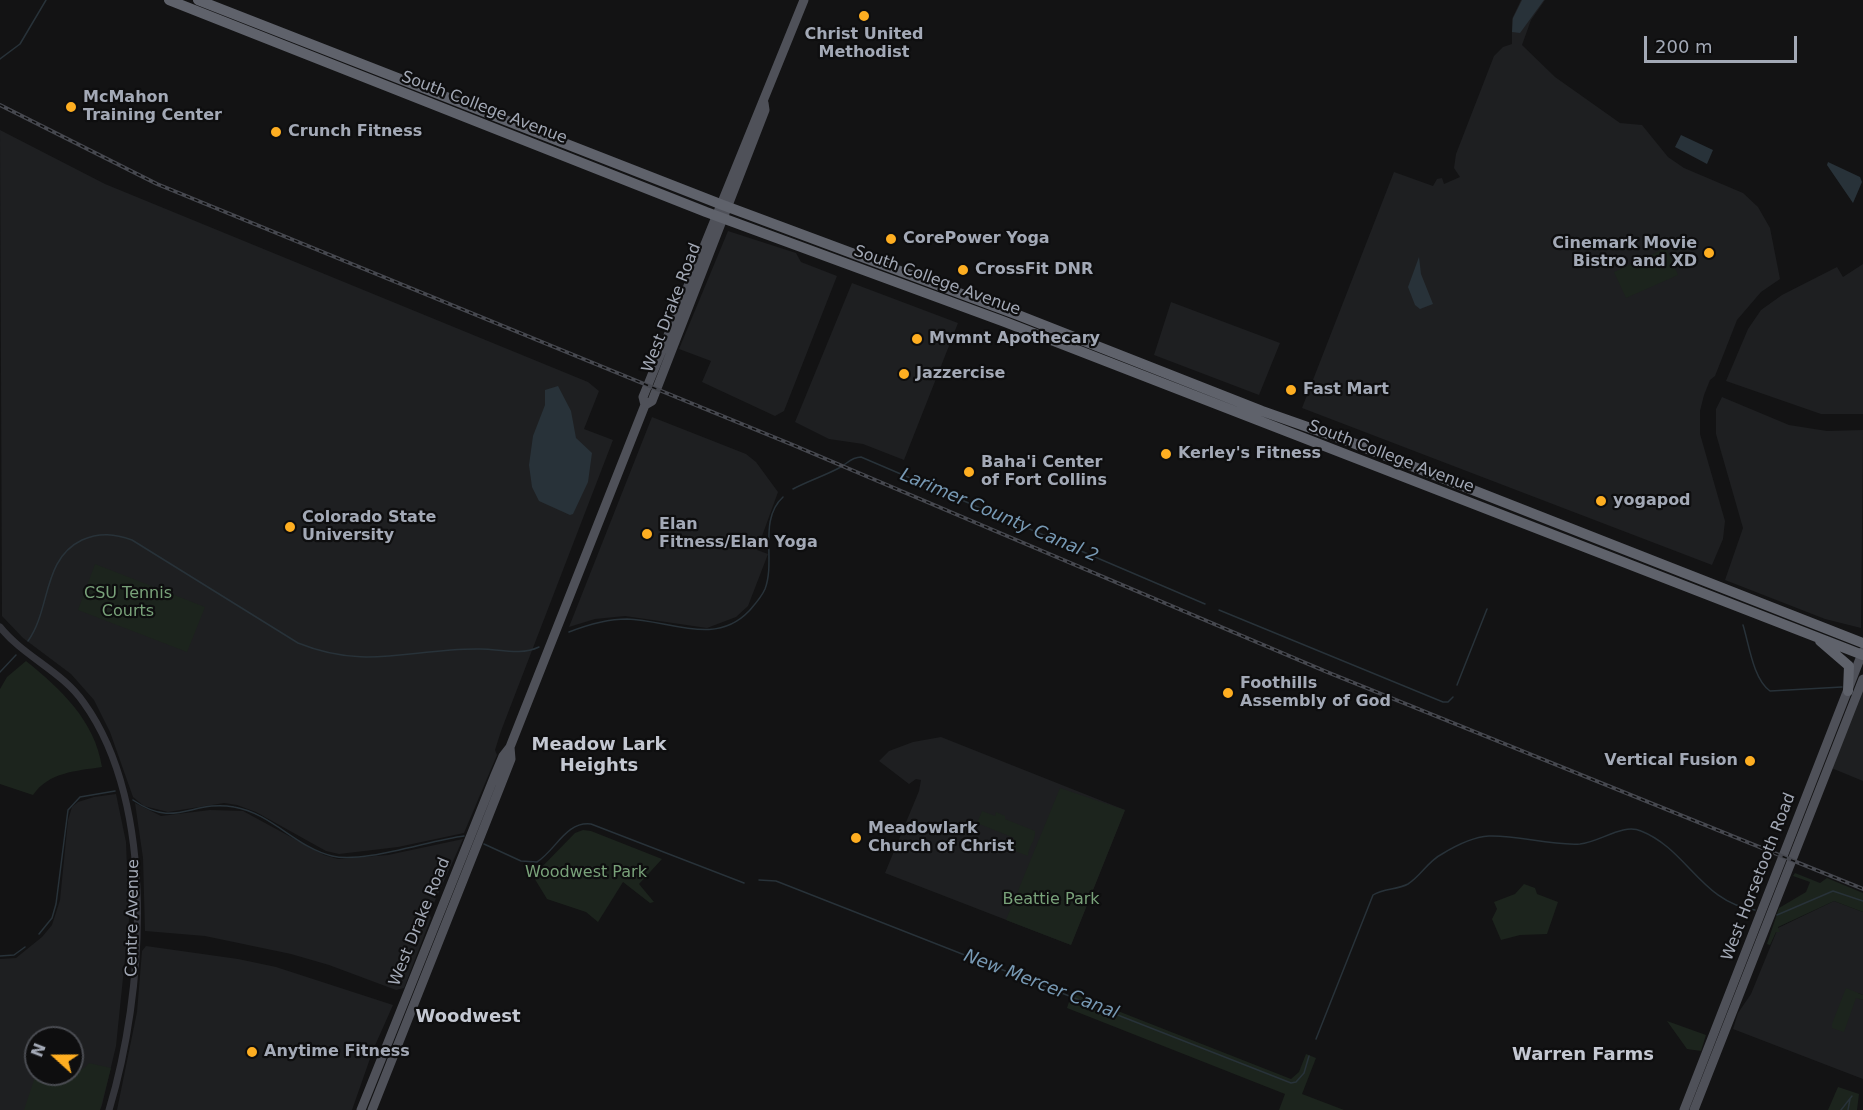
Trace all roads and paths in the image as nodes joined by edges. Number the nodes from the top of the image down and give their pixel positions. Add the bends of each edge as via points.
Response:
1 (169, 0) edge
2 (198, 0) edge
3 (804, 0) edge
4 (447, 97) junction
5 (424, 101) junction
6 (724, 205) junction
7 (719, 217) junction
8 (812, 251) junction
9 (850, 252) junction
10 (851, 265) junction
11 (892, 268) junction
12 (687, 299) junction
13 (645, 405) junction
14 (0, 627) edge
15 (1815, 637) junction
16 (1863, 643) edge
17 (1863, 654) edge
18 (1863, 679) edge
19 (1848, 691) junction
20 (510, 747) junction
21 (1824, 765) junction
22 (481, 812) junction
23 (483, 831) junction
24 (109, 1110) edge
25 (362, 1110) edge
26 (372, 1110) edge
27 (1684, 1110) edge
28 (1694, 1110) edge

1 - 5 highway, South College Avenue
2 - 4 highway, South College Avenue
3 - 6 main road via 764,102 765,110
4 - 5 highway
4 - 6 highway, South College Avenue
5 - 7 highway, South College Avenue
6 - 7 main road
6 - 9 highway, South College Avenue
7 - 8 highway, South College Avenue
7 - 12 main road, West Drake Road
7 - 12 main road, West Drake Road via 692,272
8 - 9 highway via 820,248 843,255
8 - 10 highway, South College Avenue
9 - 11 highway, South College Avenue
10 - 11 highway via 856,261 886,271
10 - 15 highway, South College Avenue
11 - 16 highway, South College Avenue
12 - 13 main road, West Drake Road via 643,397
12 - 13 main road, West Drake Road via 678,336 652,401
13 - 20 main road, West Drake Road
14 - 24 street, Centre Avenue via 65,680 84,701 110,753 130,820 136,872 135,954 126,1028
15 - 17 highway, South College Avenue
15 - 19 highway via 1849,666
17 - 19 main road, West Horsetooth Road
18 - 21 main road, West Horsetooth Road
19 - 21 main road, West Horsetooth Road
20 - 22 main road, West Drake Road
20 - 23 main road, West Drake Road via 511,759
21 - 27 main road, West Horsetooth Road
21 - 28 main road, West Horsetooth Road via 1808,819
22 - 23 main road via 479,825
22 - 25 main road, West Drake Road
23 - 26 main road, West Drake Road

